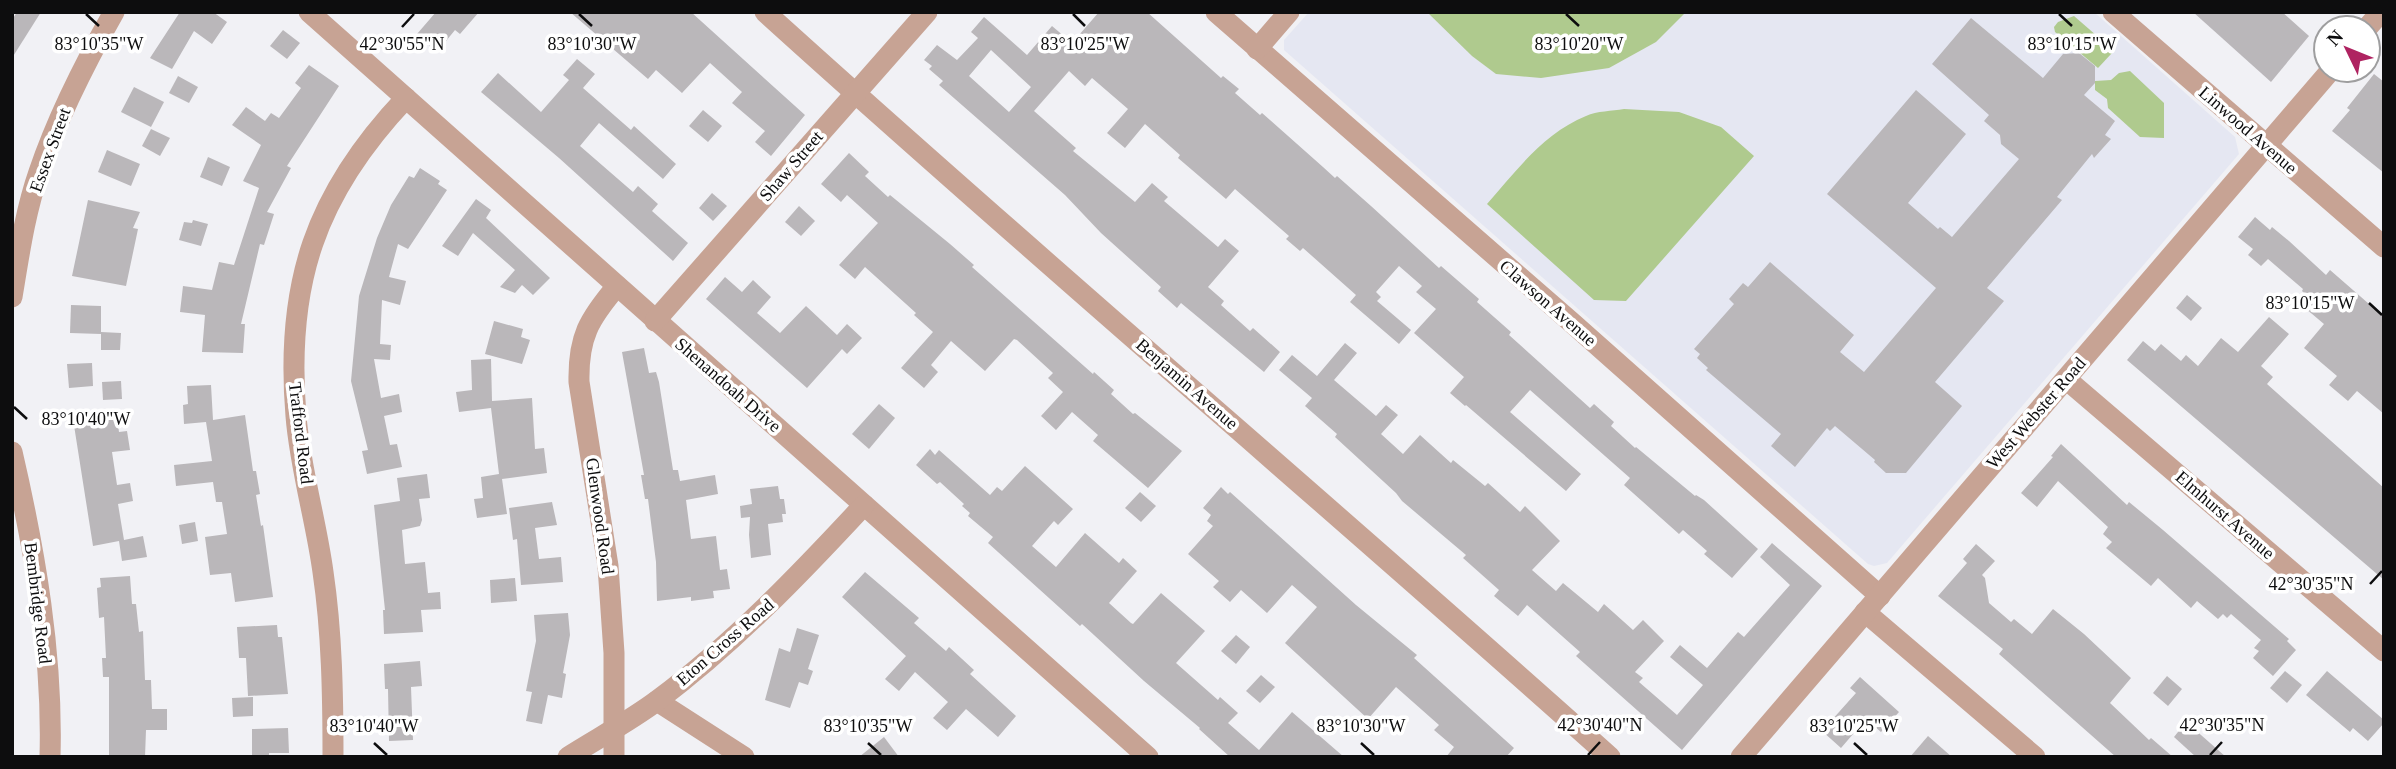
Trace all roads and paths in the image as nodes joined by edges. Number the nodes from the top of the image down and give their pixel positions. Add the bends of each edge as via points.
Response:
1 (114, 12) edge
2 (309, 12) edge
3 (765, 12) edge
4 (927, 12) edge
5 (1216, 12) edge
6 (1289, 12) edge
7 (2113, 12) edge
8 (1257, 49) junction
9 (2319, 84) edge
10 (855, 93) junction
11 (406, 98) junction
12 (2266, 146) junction
13 (2384, 247) edge
14 (617, 286) junction
15 (12, 297) edge
16 (655, 321) junction
17 (2066, 379) junction
18 (12, 452) edge
19 (864, 505) junction
20 (1880, 596) junction
21 (1865, 612) junction
22 (2384, 651) edge
23 (657, 701) junction
24 (614, 729) junction
25 (50, 757) edge
26 (333, 757) edge
27 (568, 757) edge
28 (614, 757) edge
29 (744, 757) edge
30 (1147, 757) edge
31 (1610, 757) edge
32 (1741, 757) edge
33 (2035, 757) edge

1 - 15 street, Essex Street via 60,116 38,174
2 - 11 street, Shenandoah Drive
3 - 10 street, Benjamin Avenue
4 - 10 street, Shaw Street
5 - 8 street, Clawson Avenue
6 - 8 street
7 - 12 street, Linwood Avenue
8 - 20 street, Clawson Avenue
9 - 12 street, West Webster Road
10 - 16 street, Shaw Street
10 - 31 street, Benjamin Avenue
11 - 14 street, Shenandoah Drive
11 - 26 street, Trafford Road via 359,152 326,209 305,268 294,333 296,418 324,574
12 - 13 street, Linwood Avenue
12 - 17 street, West Webster Road
14 - 16 street, Shenandoah Drive
14 - 24 street, Glenwood Road via 587,327 578,359 608,566
16 - 19 street, Shenandoah Drive
17 - 20 street, West Webster Road
17 - 22 street, Elmhurst Avenue
18 - 25 street, Bembridge Road via 44,628
19 - 23 street, Eton Cross Road via 774,600
19 - 30 street, Shenandoah Drive
20 - 21 street, West Webster Road
21 - 32 street, West Webster Road
21 - 33 street
23 - 24 street, Eton Cross Road
23 - 29 street
24 - 27 street, Eton Cross Road
24 - 28 street, Glenwood Road

